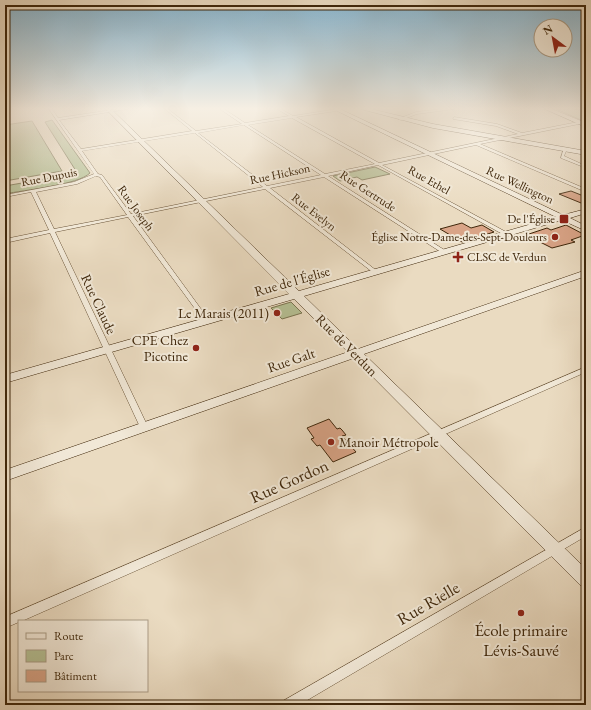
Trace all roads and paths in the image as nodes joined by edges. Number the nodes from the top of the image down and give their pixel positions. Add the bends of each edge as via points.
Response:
1 (74, 142) edge
2 (132, 142) edge
3 (141, 142) edge
4 (208, 142) edge
5 (273, 142) edge
6 (338, 142) edge
7 (404, 142) edge
8 (486, 142) edge
9 (522, 142) edge
10 (476, 144) junction
11 (566, 149) junction
12 (80, 150) junction
13 (586, 153) edge
14 (429, 154) junction
15 (379, 164) junction
16 (586, 167) edge
17 (96, 175) junction
18 (325, 175) junction
19 (266, 187) junction
20 (33, 191) junction
21 (586, 191) edge
22 (5, 196) edge
23 (201, 201) junction
24 (586, 211) edge
25 (130, 216) junction
26 (562, 218) junction
27 (586, 229) edge
28 (52, 232) junction
29 (506, 234) junction
30 (5, 241) edge
31 (444, 252) junction
32 (375, 272) junction
33 (586, 273) edge
34 (296, 294) junction
35 (206, 320) junction
36 (107, 350) junction
37 (356, 353) junction
38 (586, 369) edge
39 (5, 379) edge
40 (144, 427) junction
41 (437, 434) junction
42 (5, 476) edge
43 (586, 531) edge
44 (554, 549) junction
45 (586, 580) edge
46 (5, 623) edge
47 (287, 705) edge

1 - 12 street, Rue Joseph
2 - 12 street
3 - 23 main road, Rue de Verdun
4 - 19 street, Rue Evelyn
5 - 18 street, Rue Gertrude
6 - 15 street, Rue Ethel
7 - 14 main road, Rue Wellington
8 - 10 street, Rue Hickson
9 - 11 main road
10 - 14 street, Rue Hickson
10 - 21 street
11 - 13 main road
11 - 16 street via 562,157
12 - 17 street, Rue Joseph
14 - 15 street, Rue Hickson
14 - 26 main road, Rue Wellington
15 - 18 street, Rue Hickson
15 - 29 street, Rue Ethel
17 - 20 street, Rue Dupuis via 82,182
17 - 25 street, Rue Joseph via 100,176
18 - 19 street, Rue Hickson
18 - 31 street, Rue Gertrude
19 - 23 street, Rue Hickson
19 - 32 street, Rue Evelyn
20 - 22 street, Rue Dupuis
20 - 28 street, Rue Claude
23 - 25 street, Rue Hickson
23 - 34 main road, Rue de Verdun
24 - 26 main road, Rue de l'Église
25 - 28 street, Rue Hickson
25 - 35 street, Rue Joseph
26 - 27 main road, Rue Wellington
26 - 29 main road, Rue de l'Église
28 - 30 street, Rue Hickson
28 - 36 street, Rue Claude
29 - 31 main road, Rue de l'Église
31 - 32 main road, Rue de l'Église
32 - 34 main road, Rue de l'Église
33 - 37 main road, Rue Galt
34 - 35 main road, Rue de l'Église
34 - 37 main road, Rue de Verdun
35 - 36 main road, Rue de l'Église
36 - 39 main road, Rue de l'Église
36 - 40 street, Rue Claude
37 - 40 main road, Rue Galt
37 - 41 main road, Rue de Verdun
38 - 41 street, Rue Gordon
40 - 42 main road, Rue Galt
41 - 44 main road, Rue de Verdun
41 - 46 street, Rue Gordon
43 - 44 street, Rue Rielle
44 - 45 main road, Rue de Verdun
44 - 47 street, Rue Rielle

